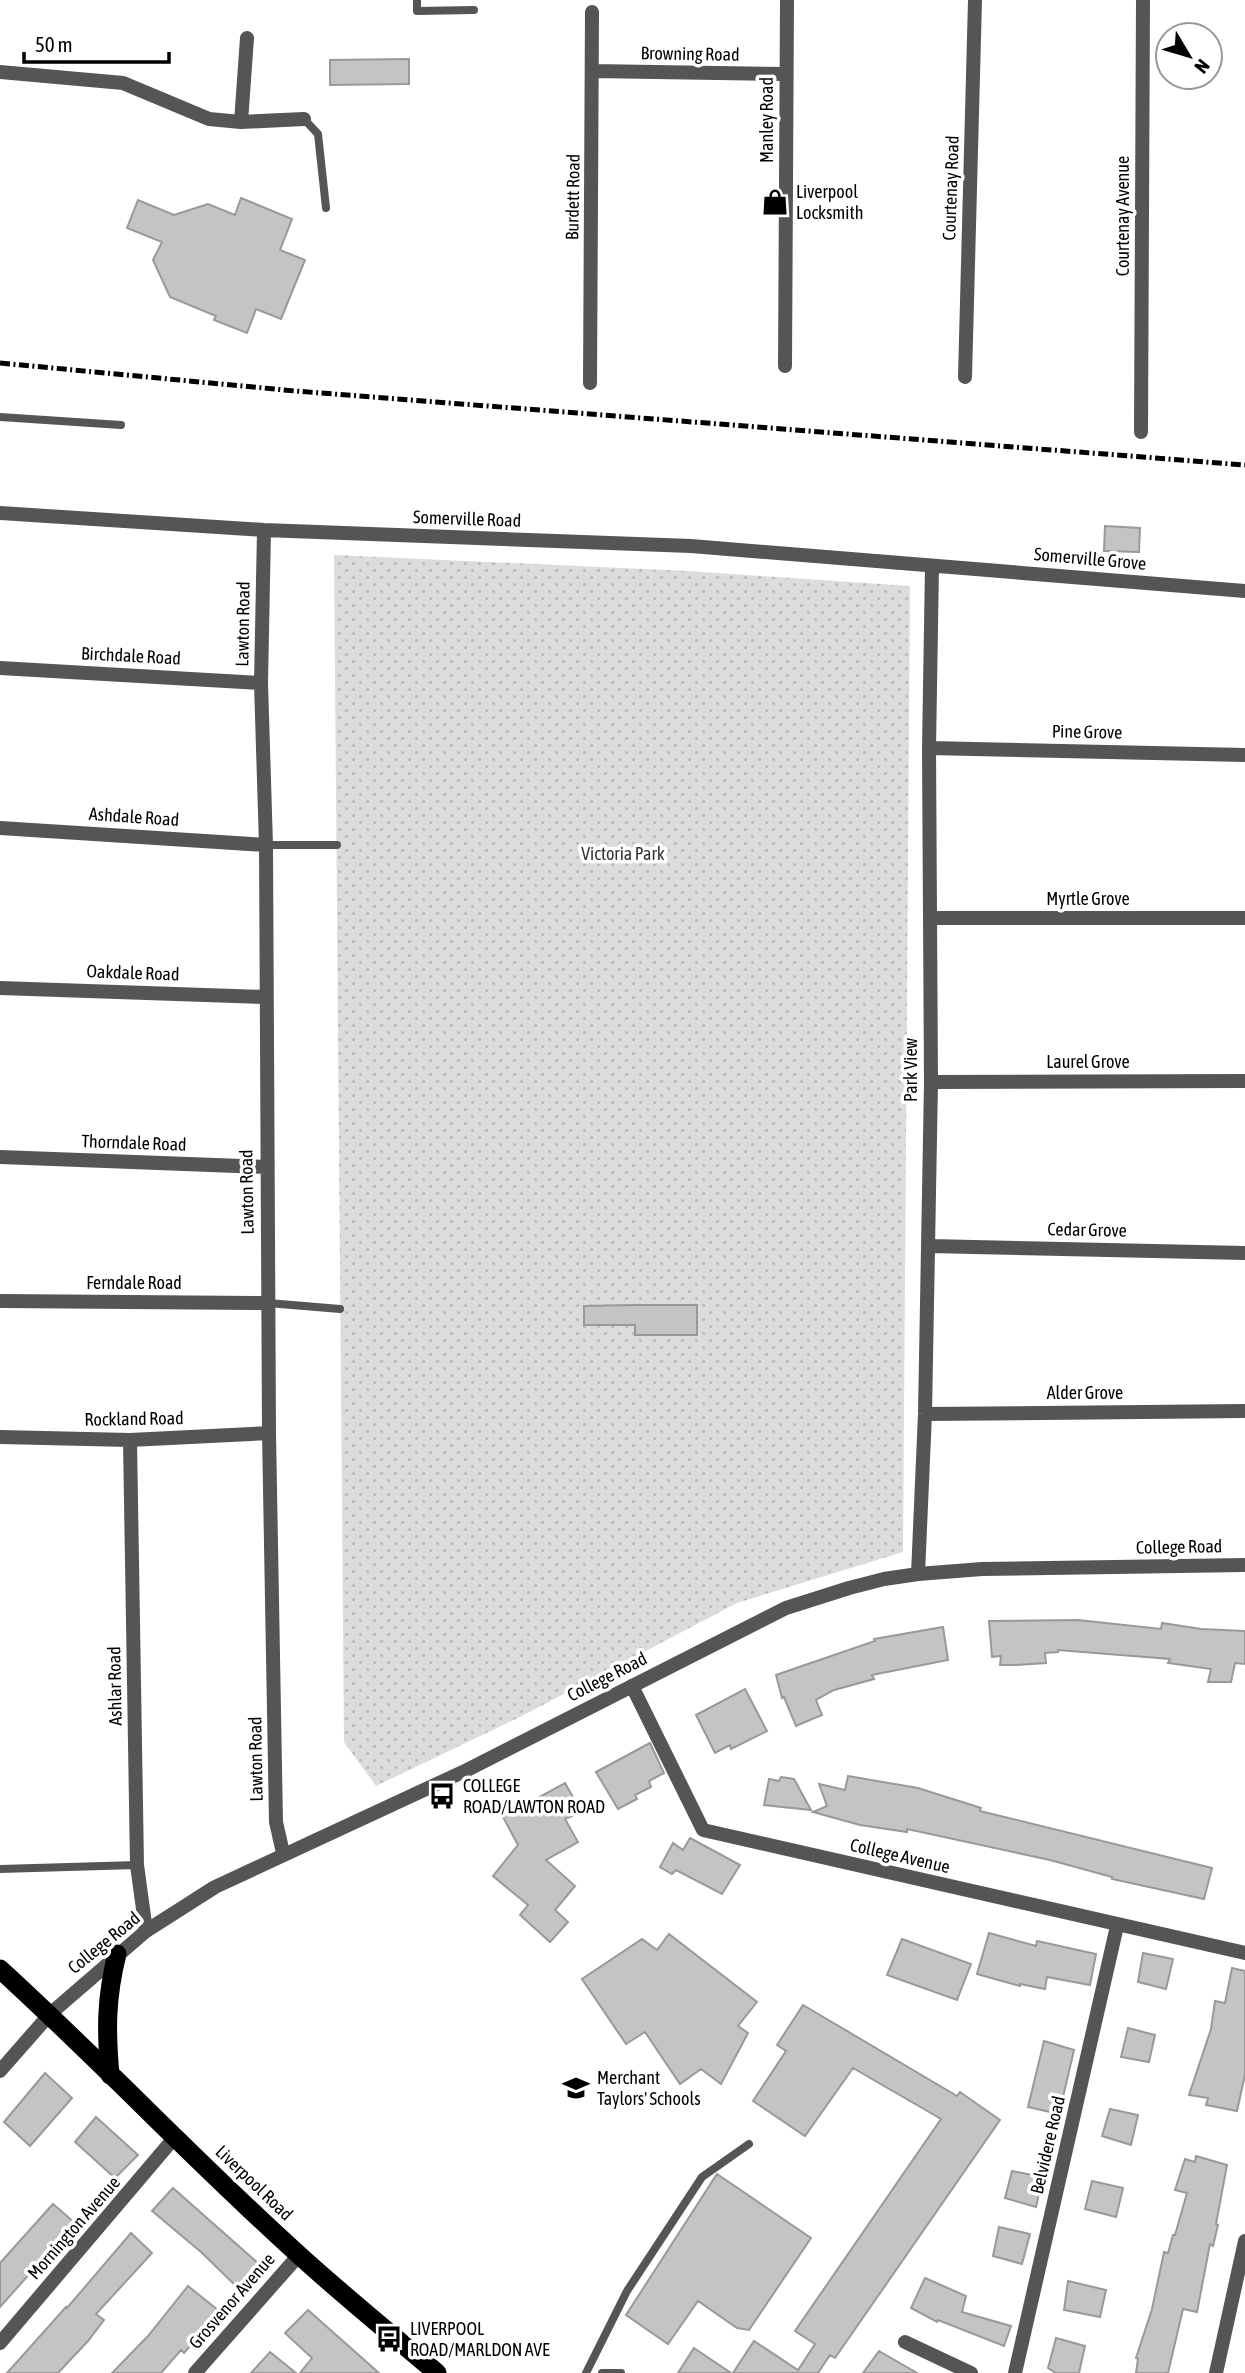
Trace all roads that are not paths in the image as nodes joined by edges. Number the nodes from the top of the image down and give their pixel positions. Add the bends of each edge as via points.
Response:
1 (417, 0) edge
2 (787, 0) edge
3 (975, 0) edge
4 (1143, 0) edge
5 (474, 10) dead end
6 (592, 12) dead end
7 (247, 38) dead end
8 (593, 71) junction
9 (0, 72) edge
10 (786, 74) junction
11 (304, 119) joint
12 (241, 122) junction
13 (326, 208) dead end
14 (785, 366) dead end
15 (965, 377) dead end
16 (590, 383) dead end
17 (0, 417) edge
18 (121, 425) dead end
19 (1141, 432) dead end
20 (0, 513) edge
21 (264, 530) junction
22 (932, 566) junction
23 (1245, 591) edge
24 (0, 668) edge
25 (261, 682) junction
26 (929, 748) junction
27 (1245, 755) edge
28 (0, 828) edge
29 (266, 845) junction
30 (337, 845) dead end
31 (930, 918) junction
32 (1245, 918) edge
33 (0, 988) edge
34 (265, 997) junction
35 (931, 1082) junction
36 (1245, 1082) edge
37 (0, 1157) edge
38 (266, 1167) junction
39 (929, 1247) junction
40 (1245, 1253) edge
41 (0, 1301) edge
42 (268, 1303) junction
43 (340, 1309) dead end
44 (1245, 1411) edge
45 (925, 1414) junction
46 (269, 1433) junction
47 (0, 1437) edge
48 (130, 1440) junction
49 (1245, 1565) edge
50 (918, 1574) junction
51 (632, 1686) junction
52 (283, 1853) junction
53 (137, 1866) junction
54 (0, 1869) edge
55 (1117, 1926) junction
56 (146, 1931) junction
57 (1245, 1953) edge
58 (117, 1954) junction
59 (0, 1969) edge
60 (50, 2014) junction
61 (0, 2071) edge
62 (110, 2075) junction
63 (175, 2137) junction
64 (749, 2144) dead end
65 (1245, 2241) edge
66 (299, 2255) junction
67 (1243, 2259) edge
68 (905, 2342) dead end
69 (0, 2343) edge
70 (195, 2373) edge
71 (437, 2373) edge
72 (586, 2373) edge
73 (602, 2373) edge
74 (621, 2373) edge
75 (971, 2373) edge
76 (1015, 2373) edge
77 (1216, 2373) edge

1 - 5 lane via 417,10
2 - 10 street, Manley Road
3 - 15 street, Courtenay Road
4 - 19 street, Courtenay Avenue
6 - 8 street, Burdett Road
7 - 12 street
8 - 10 street, Browning Road
8 - 16 street, Burdett Road
9 - 12 street via 123,83 209,119
10 - 14 street, Manley Road
11 - 12 street
11 - 13 lane via 318,134
17 - 18 lane
20 - 21 street, Somerville Road
21 - 22 street, Somerville Road via 691,546
21 - 25 street, Lawton Road
22 - 23 street, Somerville Grove
22 - 26 street, Park View
24 - 25 street, Birchdale Road
25 - 29 street, Lawton Road
26 - 27 street, Pine Grove
26 - 31 street, Park View
28 - 29 street, Ashdale Road
29 - 30 lane
29 - 34 street, Lawton Road
31 - 32 street, Myrtle Grove
31 - 35 street, Park View
33 - 34 street, Oakdale Road
34 - 38 street, Lawton Road
35 - 36 street, Laurel Grove
35 - 39 street, Park View
37 - 38 street, Thorndale Road
38 - 42 street, Lawton Road
39 - 40 street, Cedar Grove
39 - 45 street, Park View
41 - 42 street, Ferndale Road
42 - 43 lane
42 - 46 street, Lawton Road
44 - 45 street, Alder Grove
45 - 50 street, Park View
46 - 48 street, Rockland Road
46 - 52 street, Lawton Road via 276,1822
47 - 48 street, Rockland Road
48 - 53 street, Ashlar Road
49 - 50 street, College Road
50 - 51 street, College Road via 849,1588 786,1608
51 - 52 street, College Road via 467,1770
51 - 55 street, College Avenue via 703,1830
52 - 56 street, College Road via 215,1887
53 - 54 lane
53 - 56 street, Ashlar Road
55 - 57 street, College Avenue
55 - 76 street, Belvidere Road
56 - 58 street, College Road
58 - 60 street, College Road
58 - 62 highway via 107,2008
59 - 60 highway, Liverpool Road
60 - 61 street, College Road
60 - 62 highway, Liverpool Road
62 - 63 highway, Liverpool Road
63 - 66 highway, Liverpool Road
63 - 69 street, Mornington Avenue
64 - 72 lane via 702,2177 627,2291
65 - 67 street
66 - 70 street, Grosvenor Avenue
66 - 71 highway, Liverpool Road
67 - 77 street
68 - 75 street
73 - 74 lane

